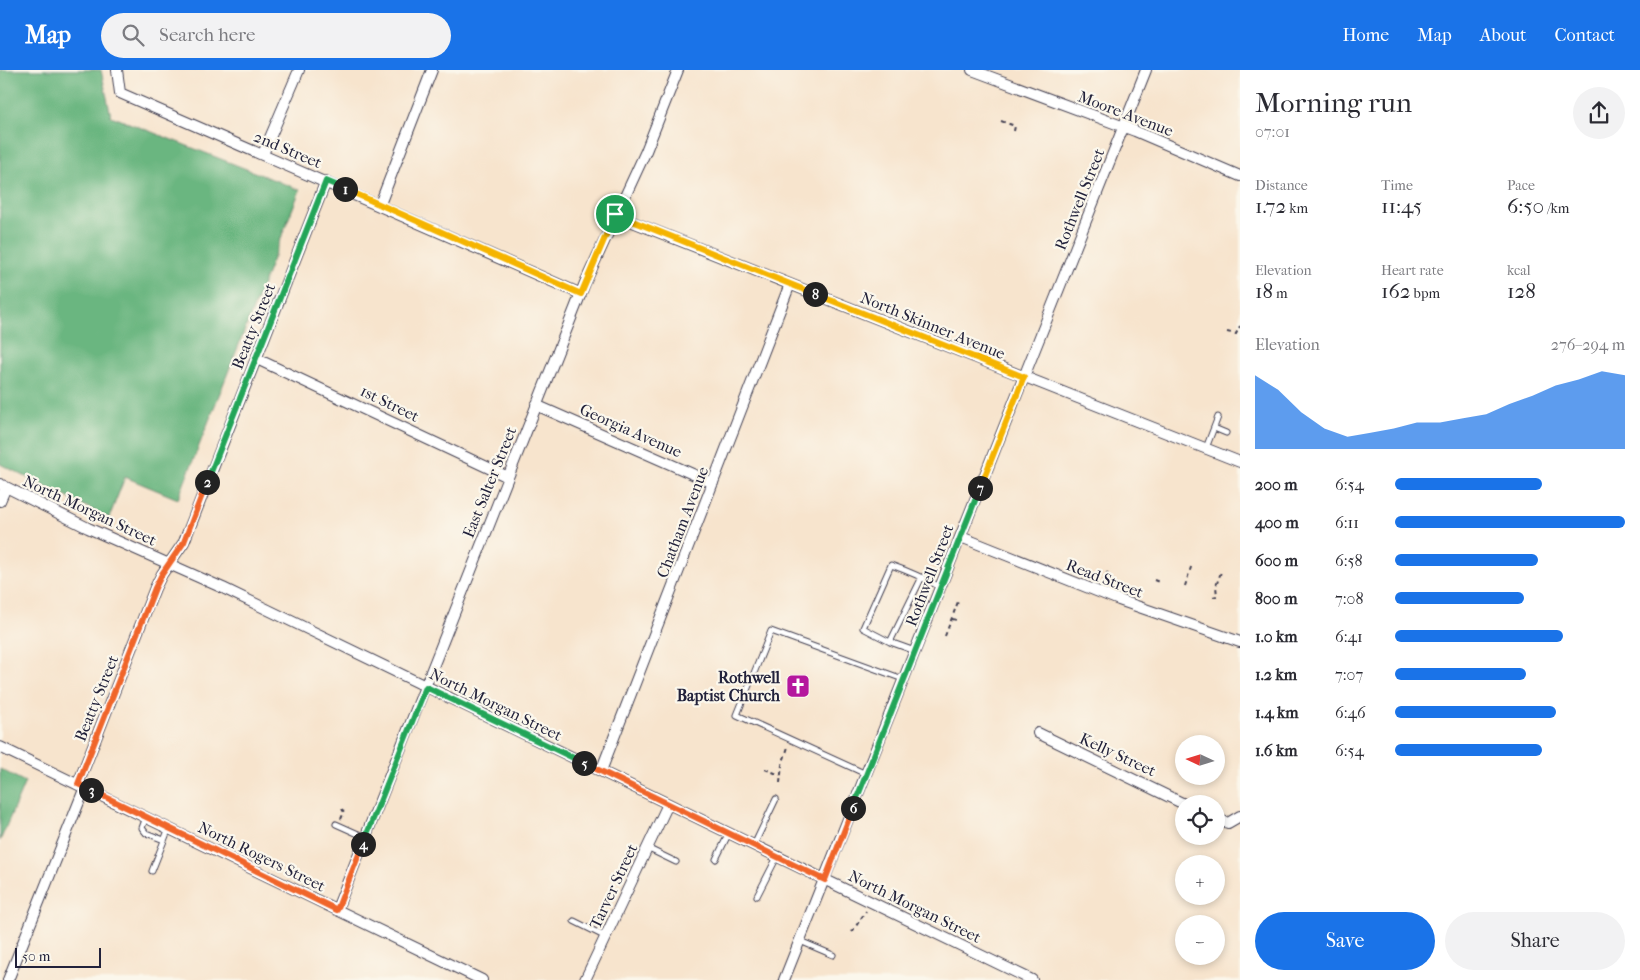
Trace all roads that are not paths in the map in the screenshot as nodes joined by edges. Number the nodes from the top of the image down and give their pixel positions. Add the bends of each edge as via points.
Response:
1 (117, 70) edge
2 (299, 70) edge
3 (432, 70) edge
4 (678, 70) edge
5 (972, 70) edge
6 (1146, 70) edge
7 (1124, 127) junction
8 (263, 154) junction
9 (1240, 176) edge
10 (326, 181) junction
11 (380, 204) junction
12 (615, 214) junction
13 (790, 284) junction
14 (581, 294) junction
15 (257, 359) junction
16 (1024, 377) junction
17 (536, 405) junction
18 (1218, 417) dead end
19 (1214, 428) junction
20 (1226, 433) dead end
21 (1206, 449) junction
22 (1240, 462) edge
23 (508, 477) junction
24 (713, 483) junction
25 (3, 485) edge
26 (0, 501) edge
27 (960, 537) junction
28 (169, 564) junction
29 (922, 577) junction
30 (941, 587) junction
31 (890, 642) junction
32 (1240, 642) edge
33 (916, 651) junction
34 (904, 680) junction
35 (426, 687) junction
36 (1038, 733) dead end
37 (0, 747) edge
38 (602, 772) junction
39 (866, 774) junction
40 (81, 785) junction
41 (776, 800) dead end
42 (1175, 800) edge
43 (668, 804) junction
44 (1240, 816) edge
45 (146, 817) junction
46 (1225, 822) edge
47 (336, 824) dead end
48 (169, 828) junction
49 (729, 834) junction
50 (366, 838) junction
51 (164, 840) junction
52 (753, 845) junction
53 (647, 848) junction
54 (778, 857) junction
55 (716, 859) dead end
56 (676, 862) dead end
57 (152, 871) dead end
58 (825, 880) junction
59 (757, 896) dead end
60 (337, 910) junction
61 (574, 921) dead end
62 (606, 937) junction
63 (800, 941) junction
64 (833, 955) dead end
65 (8, 980) edge
66 (482, 980) edge
67 (585, 980) edge
68 (784, 980) edge
69 (1032, 980) edge

1 - 8 street, 2nd Street via 120,93
2 - 8 street
3 - 11 street
4 - 12 street, East Salter Street via 646,151
5 - 7 street, Moore Avenue
6 - 7 street, Rothwell Street
7 - 9 street, Moore Avenue
7 - 16 street, Rothwell Street
8 - 10 street, 2nd Street
10 - 11 street, 2nd Street
10 - 15 street, Beatty Street
11 - 14 street, 2nd Street
12 - 13 street, North Skinner Avenue
12 - 14 street, East Salter Street
13 - 16 street, North Skinner Avenue
13 - 24 street, Chatham Avenue
14 - 17 street, East Salter Street
15 - 23 street, 1st Street
15 - 28 street, Beatty Street via 184,542
16 - 21 street, North Skinner Avenue
16 - 27 street, Rothwell Street
17 - 23 street, East Salter Street
17 - 24 street, Georgia Avenue
18 - 19 lane
19 - 20 lane
19 - 21 lane
21 - 22 street, North Skinner Avenue
23 - 35 street, East Salter Street
24 - 38 street, Chatham Avenue
25 - 26 street
25 - 28 street, North Morgan Street
27 - 30 street, Rothwell Street
27 - 32 street, Read Street via 1099,592
28 - 35 street, North Morgan Street
28 - 40 street, Beatty Street via 155,588
29 - 30 lane
29 - 31 lane
29 - 31 lane via 891,565 863,628
30 - 33 street, Rothwell Street
31 - 33 lane
33 - 34 street, Rothwell Street
34 - 39 street, Rothwell Street
34 - 39 lane via 771,631 737,715
35 - 38 street, North Morgan Street
35 - 50 street, East Salter Street
36 - 42 street, Kelly Street
37 - 40 street, North Rogers Street
38 - 43 street, North Morgan Street
39 - 58 street, Rothwell Street
40 - 45 street, North Rogers Street
40 - 65 street, Beatty Street
41 - 52 lane
43 - 49 street, North Morgan Street
43 - 53 street, Tarver Street
44 - 46 street
45 - 48 street, North Rogers Street
45 - 51 lane via 142,828
47 - 50 lane
48 - 51 lane
48 - 60 street, North Rogers Street
49 - 52 street, North Morgan Street
49 - 55 lane
50 - 60 street, East Salter Street
51 - 57 lane
52 - 54 street, North Morgan Street
53 - 56 lane
53 - 62 street, Tarver Street
54 - 58 street, North Morgan Street
54 - 59 lane
58 - 63 street, Rothwell Street
58 - 69 street, North Morgan Street
60 - 66 street, North Rogers Street
61 - 62 lane
62 - 67 street, Tarver Street
63 - 64 lane
63 - 68 street, Rothwell Street

